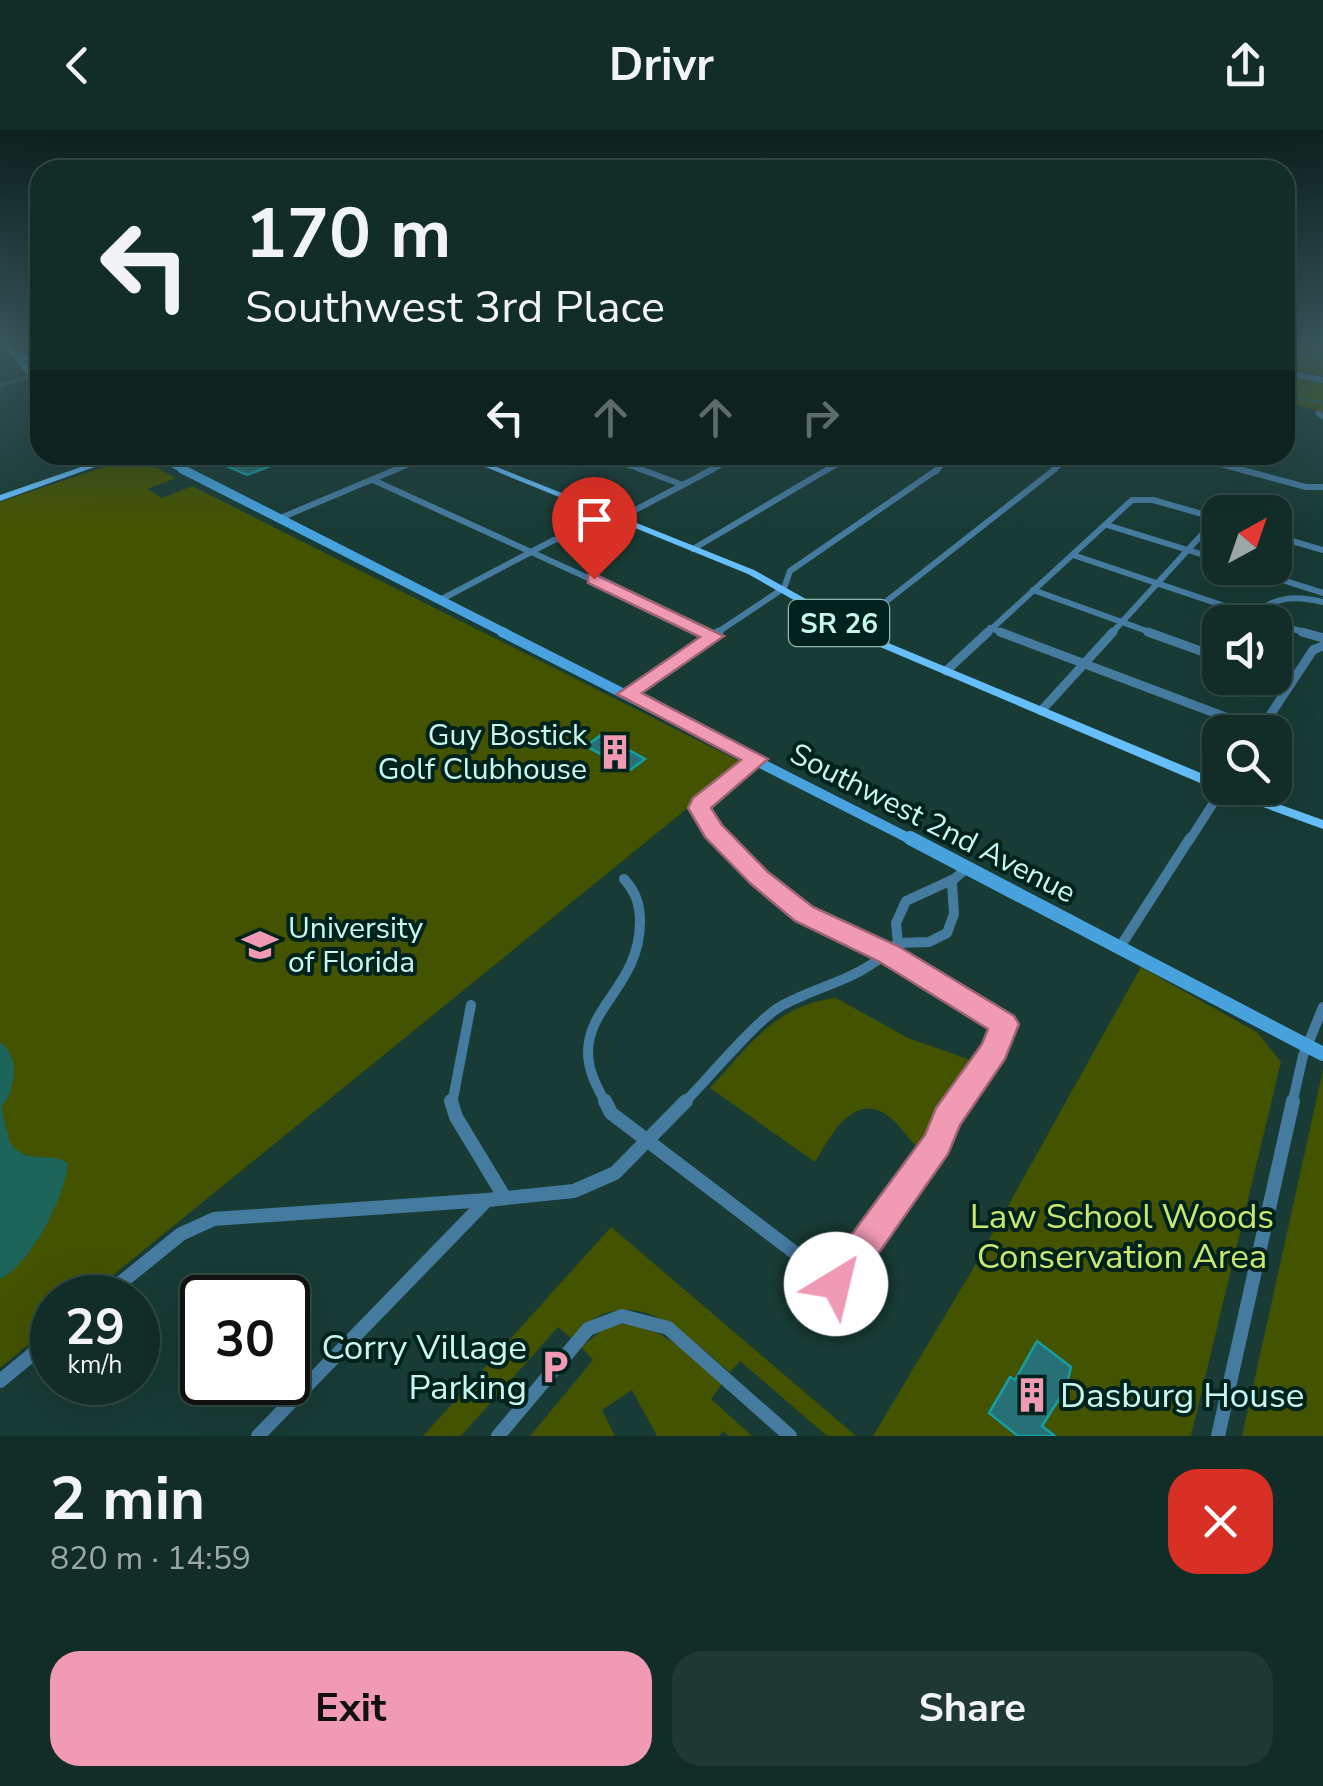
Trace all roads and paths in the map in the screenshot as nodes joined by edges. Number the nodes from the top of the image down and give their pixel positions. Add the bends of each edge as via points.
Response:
1 (80, 465) edge
2 (92, 465) edge
3 (165, 465) edge
4 (173, 465) edge
5 (408, 465) edge
6 (485, 465) edge
7 (628, 465) edge
8 (719, 465) edge
9 (836, 465) edge
10 (941, 465) edge
11 (1060, 465) edge
12 (1223, 465) edge
13 (196, 478) junction
14 (372, 480) junction
15 (683, 485) junction
16 (1323, 487) edge
17 (0, 494) edge
18 (1202, 515) edge
19 (278, 519) junction
20 (618, 519) junction
21 (1107, 525) junction
22 (1202, 534) edge
23 (1292, 541) edge
24 (694, 549) junction
25 (1187, 549) junction
26 (533, 550) junction
27 (1323, 550) edge
28 (1202, 554) edge
29 (1073, 556) junction
30 (1154, 583) junction
31 (1292, 583) edge
32 (784, 588) junction
33 (1033, 590) junction
34 (1323, 593) edge
35 (440, 600) junction
36 (1323, 602) edge
37 (1221, 605) edge
38 (1264, 605) edge
39 (1122, 622) junction
40 (990, 628) junction
41 (851, 629) junction
42 (1292, 630) edge
43 (714, 636) junction
44 (1322, 644) edge
45 (1202, 651) edge
46 (1084, 664) junction
47 (946, 671) junction
48 (1292, 681) edge
49 (627, 694) junction
50 (1040, 711) junction
51 (1217, 715) edge
52 (756, 759) junction
53 (1202, 779) edge
54 (1211, 805) edge
55 (1270, 805) edge
56 (1323, 825) edge
57 (966, 868) junction
58 (624, 879) dead end
59 (952, 883) junction
60 (1120, 947) junction
61 (893, 948) junction
62 (471, 1005) dead end
63 (1323, 1007) edge
64 (1306, 1044) junction
65 (1323, 1054) edge
66 (648, 1140) junction
67 (505, 1198) junction
68 (487, 1200) junction
69 (130, 1275) edge
70 (30, 1356) edge
71 (0, 1381) edge
72 (258, 1436) edge
73 (498, 1436) edge
74 (790, 1436) edge
75 (1218, 1436) edge

1 - 17 main road
2 - 17 main road
3 - 13 main road, Southwest 2nd Avenue
4 - 13 main road, Southwest 2nd Avenue
5 - 14 street
6 - 20 main road, SR 26
7 - 15 street
8 - 15 street
9 - 24 street
10 - 32 street via 790,572
11 - 41 street
12 - 16 street
13 - 19 main road, Southwest 2nd Avenue
14 - 19 street
14 - 26 street
15 - 20 street
18 - 21 street via 1140,498
19 - 35 main road, Southwest 2nd Avenue
20 - 24 main road, SR 26
20 - 26 street
21 - 25 street
21 - 29 street
22 - 25 street
23 - 27 street
24 - 32 main road, SR 26
25 - 28 street
25 - 30 street
26 - 35 street
26 - 43 street
29 - 30 street
29 - 33 street
30 - 37 street
30 - 39 street
31 - 34 street
32 - 41 main road, SR 26
32 - 43 street
33 - 39 street
33 - 40 street
35 - 49 main road, Southwest 2nd Avenue
36 - 38 street via 1284,598
39 - 45 street
39 - 46 street
40 - 46 street
40 - 47 street
41 - 47 main road, SR 26
42 - 44 street
43 - 49 street
44 - 48 street
46 - 50 street
46 - 51 street
47 - 50 main road, SR 26
49 - 52 main road, Southwest 2nd Avenue
50 - 53 main road, SR 26
52 - 57 main road, Southwest 2nd Avenue
52 - 61 street via 699,808 714,831 804,914
54 - 60 street
55 - 56 main road, SR 26
57 - 59 street
57 - 60 main road, Southwest 2nd Avenue
58 - 66 street via 639,908 640,954 604,1004 587,1041 586,1063 611,1113
59 - 61 street via 904,902 895,918
59 - 61 street via 956,914 947,934
60 - 64 main road, Southwest 2nd Avenue
61 - 66 street via 853,978 780,1006
61 - 66 street via 1004,1024 937,1144 836,1284
62 - 67 street via 451,1102
63 - 64 street
64 - 65 main road, Southwest 2nd Avenue
64 - 75 street
66 - 67 street via 615,1174 574,1191
67 - 68 street
68 - 69 street via 214,1220 181,1234
68 - 72 street
70 - 71 street
73 - 74 street via 588,1329 622,1316 668,1328

